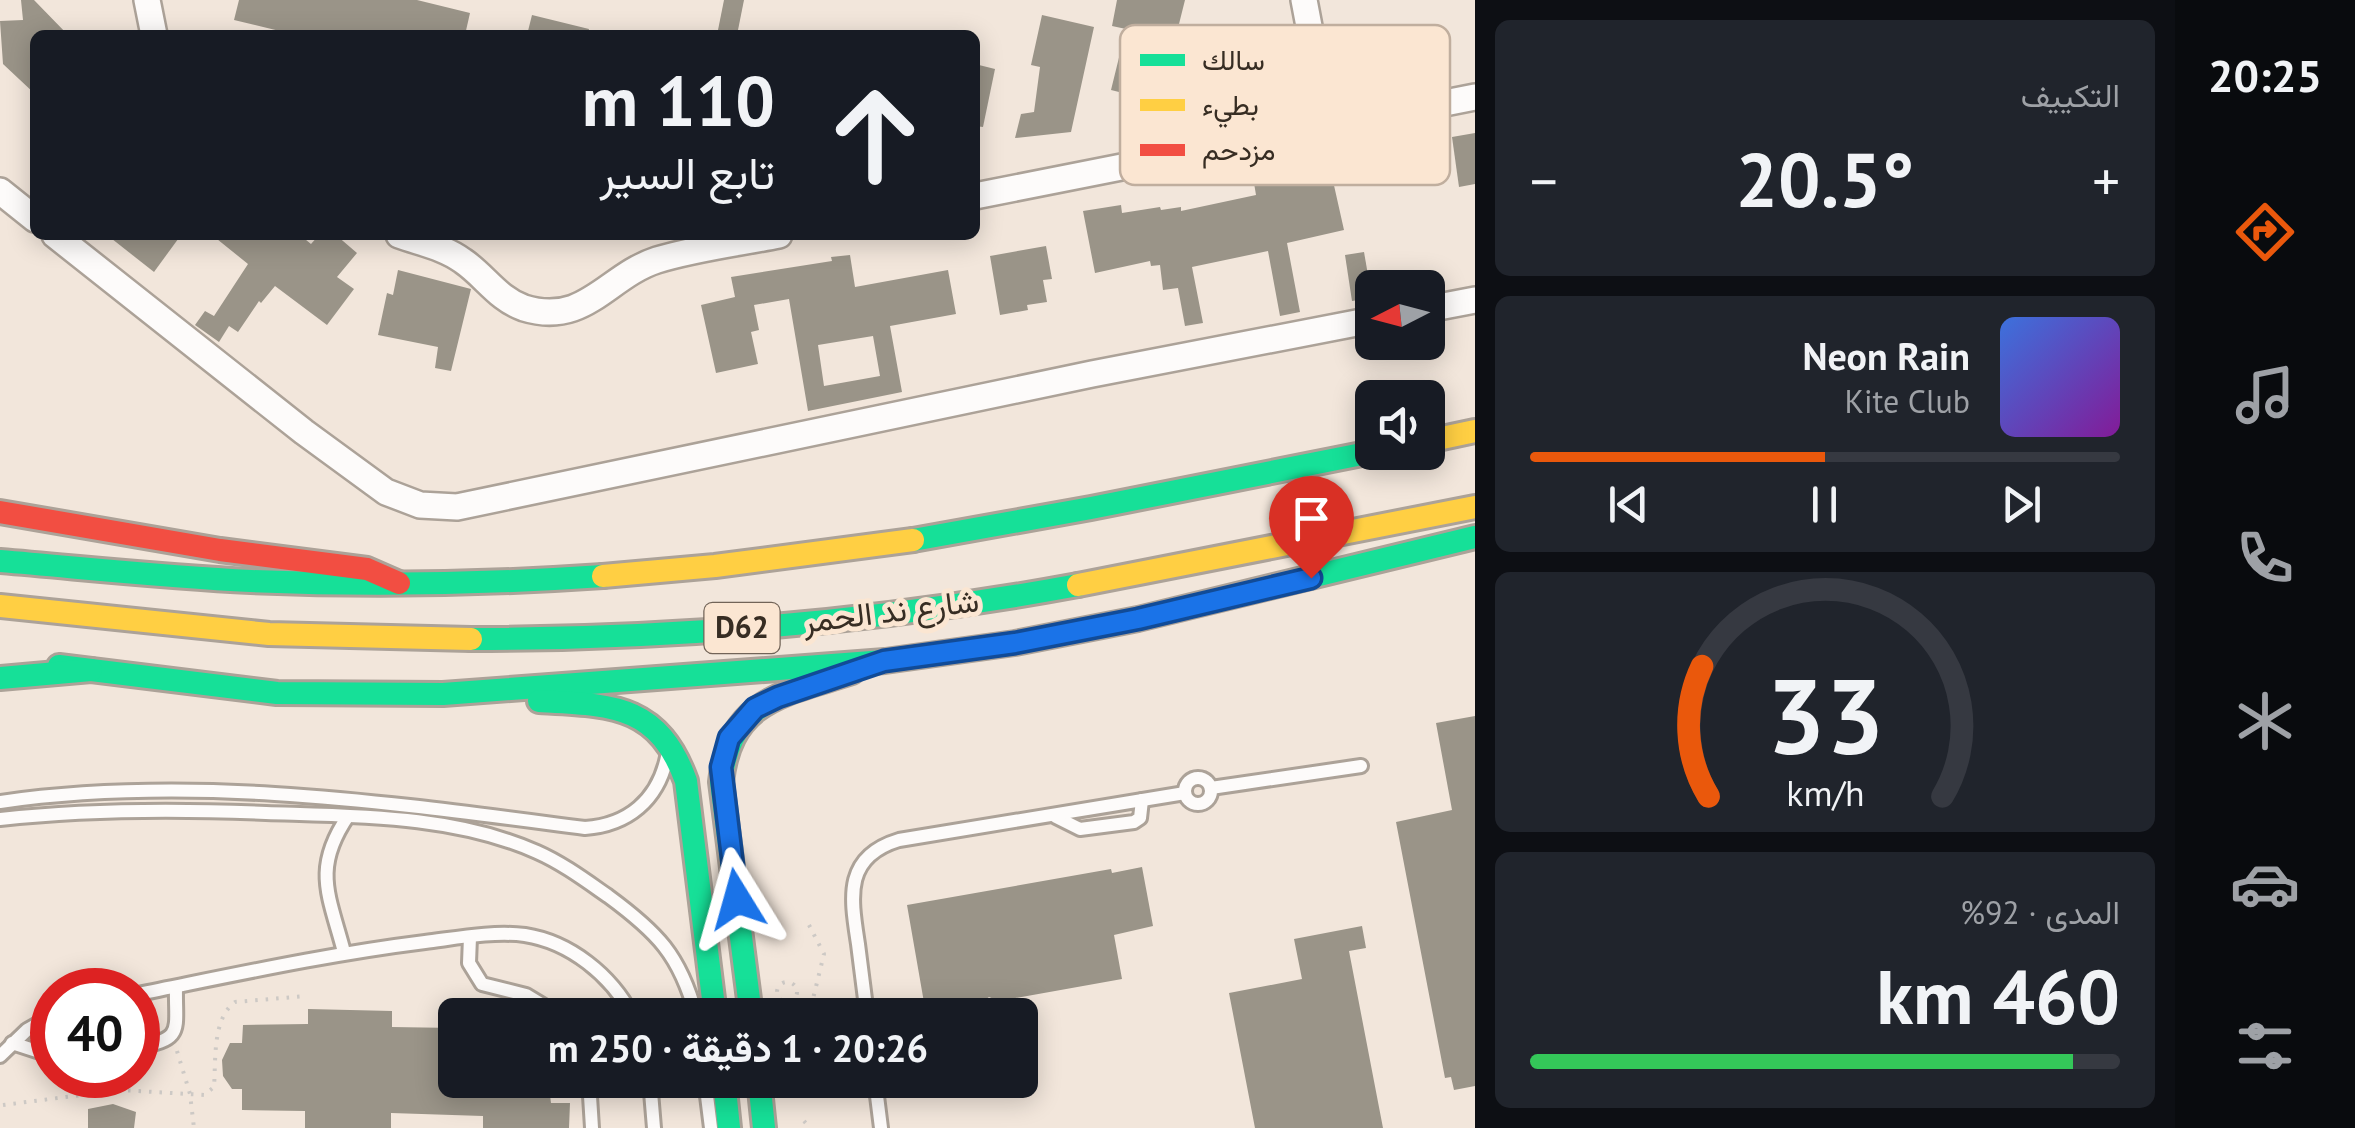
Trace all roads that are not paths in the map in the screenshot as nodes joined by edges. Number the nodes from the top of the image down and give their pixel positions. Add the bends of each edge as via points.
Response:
1 (147, 0) edge
2 (1304, 0) edge
3 (1309, 25) edge
4 (153, 30) edge
5 (1475, 97) edge
6 (1450, 102) edge
7 (1120, 167) edge
8 (0, 191) edge
9 (980, 195) edge
10 (30, 215) edge
11 (61, 240) edge
12 (413, 240) edge
13 (755, 240) edge
14 (1475, 300) edge
15 (1445, 306) edge
16 (1355, 323) edge
17 (1475, 431) edge
18 (1445, 437) edge
19 (1355, 456) edge
20 (1475, 507) edge
21 (0, 512) edge
22 (1468, 547) edge
23 (0, 560) edge
24 (400, 583) junction
25 (0, 606) edge
26 (0, 658) edge
27 (884, 661) junction
28 (91, 670) junction
29 (0, 678) edge
30 (443, 694) junction
31 (667, 739) junction
32 (1361, 766) dead end
33 (1142, 800) junction
34 (0, 802) edge
35 (348, 816) junction
36 (1056, 817) junction
37 (0, 819) edge
38 (470, 937) junction
39 (344, 952) junction
40 (707, 956) junction
41 (747, 977) junction
42 (176, 987) junction
43 (160, 990) edge
44 (532, 998) edge
45 (621, 998) edge
46 (691, 998) edge
47 (713, 998) edge
48 (749, 998) edge
49 (865, 998) edge
50 (30, 1031) edge
51 (12, 1043) junction
52 (160, 1044) edge
53 (30, 1049) edge
54 (0, 1056) edge
55 (590, 1098) edge
56 (652, 1098) edge
57 (707, 1098) edge
58 (726, 1098) edge
59 (760, 1098) edge
60 (877, 1098) edge
61 (592, 1128) edge
62 (654, 1128) edge
63 (711, 1128) edge
64 (728, 1128) edge
65 (764, 1128) edge
66 (881, 1128) edge

1 - 4 street
2 - 3 street
5 - 6 street
7 - 9 street
8 - 10 street
11 - 16 street via 386,492 456,508
12 - 13 street via 450,253 510,302 558,312 590,302 658,260
14 - 15 street
17 - 18 main road
19 - 24 main road, شارع ند الحمر / D62 via 1045,520 838,552 615,575
20 - 25 main road, شارع ند الحمر / D62 via 961,603 728,628 358,638
21 - 24 main road via 367,569
22 - 27 main road via 1435,546 1138,619
23 - 24 main road, شارع ند الحمر / D62 via 194,578
26 - 28 main road
27 - 30 main road
27 - 41 main road via 766,702 729,738 721,782
28 - 29 main road
28 - 30 main road via 277,693
30 - 31 main road via 617,706
31 - 34 lane via 664,770 651,797 628,817 600,827 334,797 133,791
31 - 40 main road via 686,781
32 - 33 lane via 1212,788 1196,777 1185,794
33 - 36 lane
33 - 36 lane via 1134,822 1080,830
35 - 37 lane via 147,808
35 - 39 lane via 325,864
35 - 46 lane via 482,833 538,852 660,938
36 - 49 lane via 899,840 868,857 855,878 852,902
38 - 39 lane
38 - 44 lane via 469,963 482,984
38 - 45 lane via 526,936 572,952
39 - 42 lane
40 - 41 main road via 732,960
40 - 47 main road
41 - 48 main road
42 - 43 lane
42 - 52 lane via 175,1029
50 - 51 lane
51 - 53 lane
51 - 54 lane
55 - 61 lane
56 - 62 lane
57 - 63 lane
58 - 64 main road
59 - 65 main road
60 - 66 lane

